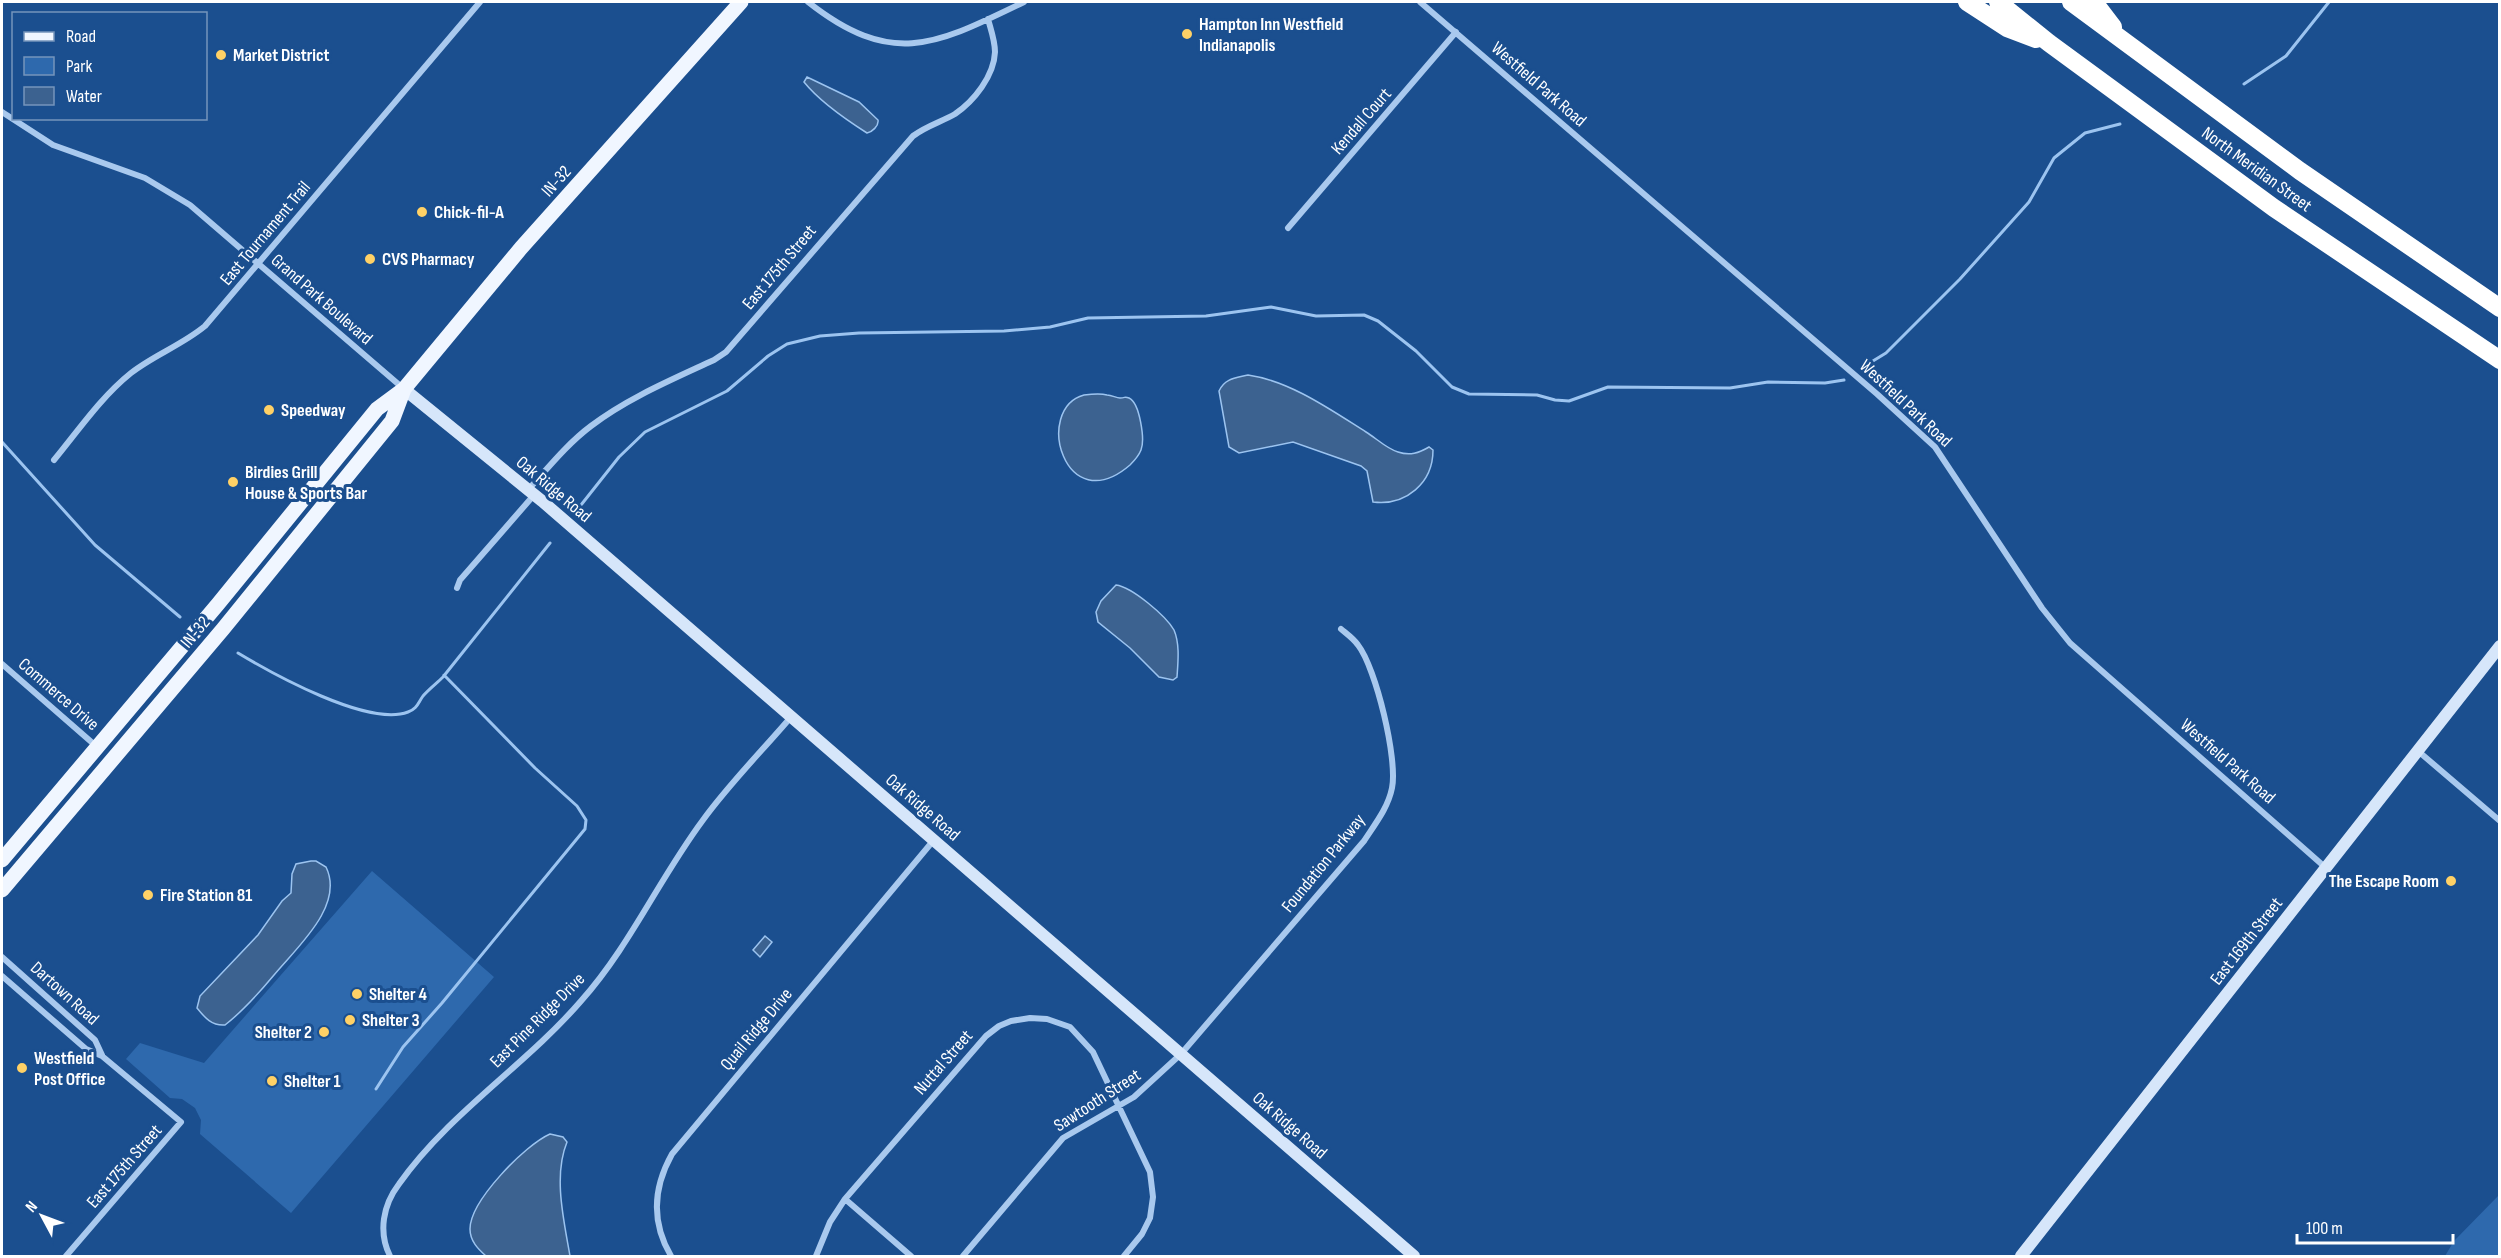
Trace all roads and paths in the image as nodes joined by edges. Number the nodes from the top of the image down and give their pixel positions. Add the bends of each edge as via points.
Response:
1 (480, 2) edge
2 (741, 2) edge
3 (808, 2) edge
4 (1024, 2) edge
5 (1420, 2) edge
6 (1967, 2) edge
7 (1998, 2) edge
8 (2071, 2) edge
9 (2094, 2) edge
10 (988, 19) junction
11 (1456, 32) junction
12 (2123, 40) junction
13 (2049, 43) junction
14 (12, 120) edge
15 (1288, 228) dead end
16 (259, 263) junction
17 (2499, 308) edge
18 (2499, 360) edge
19 (404, 389) junction
20 (54, 460) dead end
21 (531, 492) junction
22 (457, 588) dead end
23 (1341, 629) dead end
24 (2499, 646) edge
25 (2, 664) edge
26 (791, 716) junction
27 (98, 747) junction
28 (2418, 752) junction
29 (2499, 821) edge
30 (934, 840) junction
31 (2, 860) edge
32 (2326, 868) junction
33 (2, 890) edge
34 (2, 957) edge
35 (2, 976) edge
36 (1180, 1054) junction
37 (102, 1056) junction
38 (1120, 1105) junction
39 (181, 1122) joint
40 (845, 1199) junction
41 (66, 1257) edge
42 (390, 1257) edge
43 (671, 1257) edge
44 (816, 1257) edge
45 (911, 1257) edge
46 (963, 1257) edge
47 (1124, 1257) edge
48 (1414, 1257) edge
49 (2021, 1257) edge

1 - 16 street, East Tournament Trail
2 - 19 main road, IN-32 via 521,248
3 - 10 street via 861,36 903,43 938,40
4 - 10 street
5 - 11 street, Westfield Park Road
6 - 13 highway via 2007,28
7 - 13 highway, North Meridian Street
8 - 12 highway, North Meridian Street
9 - 12 highway
10 - 21 street, East 175th Street via 994,62 979,91 955,114 923,128 908,141 726,352 634,398 590,427 562,452
11 - 15 street, Kendall Court
11 - 32 street, Westfield Park Road via 1935,447 2042,609 2070,643
12 - 17 highway, North Meridian Street via 2300,171
13 - 18 highway, North Meridian Street via 2282,214
14 - 16 street, Grand Park Boulevard via 53,145 170,191
16 - 19 street, Grand Park Boulevard
16 - 20 street, East Tournament Trail via 205,326 140,366 115,387
19 - 21 street, Oak Ridge Road
19 - 27 main road, IN-32 via 378,409
19 - 33 main road, IN-32 via 392,421 380,436 224,629
21 - 22 street, East 175th Street
21 - 26 street, Oak Ridge Road
23 - 36 street, Foundation Parkway via 1359,645 1373,674 1389,743 1392,790 1383,813 1364,841
24 - 28 street, East 169th Street
25 - 27 street, Commerce Drive
26 - 30 street, Oak Ridge Road
26 - 42 street, East Pine Ridge Drive via 703,820 617,956 581,1002 443,1130 399,1184 384,1214 383,1232
27 - 31 main road, IN-32
28 - 29 street
28 - 32 street, East 169th Street
30 - 36 street, Oak Ridge Road
30 - 43 street, Quail Ridge Drive via 672,1154 656,1195 657,1223
32 - 49 street, East 169th Street
34 - 37 street, Dartown Road via 95,1040
35 - 37 street, Dartown Road via 86,1048
36 - 38 street, Sawtooth Street via 1144,1090
36 - 48 street, Oak Ridge Road
37 - 39 street, Dartown Road
38 - 40 street, Nuttal Street via 1094,1052 1070,1027 1038,1018 1011,1021 993,1029 974,1048
38 - 46 street, Sawtooth Street via 1063,1138
38 - 47 street, Nuttal Street via 1150,1172 1153,1197 1147,1226
39 - 41 street, East 175th Street
40 - 44 street, Nuttal Street via 830,1222
40 - 45 street

